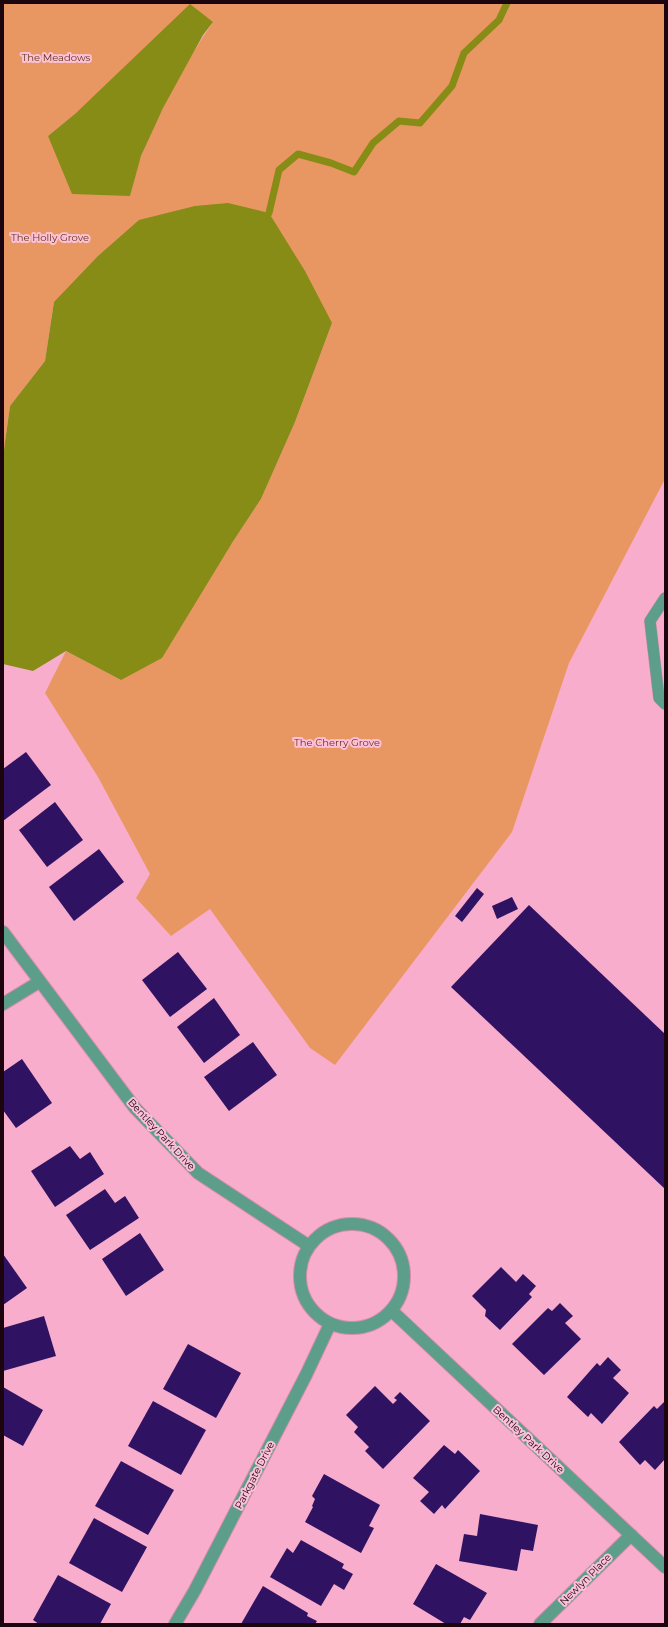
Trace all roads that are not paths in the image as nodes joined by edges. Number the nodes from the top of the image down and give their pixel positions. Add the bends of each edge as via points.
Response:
1 (665, 598) edge
2 (665, 704) edge
3 (3, 932) edge
4 (39, 982) junction
5 (3, 1004) edge
6 (309, 1246) junction
7 (392, 1311) junction
8 (330, 1324) junction
9 (631, 1535) junction
10 (665, 1567) edge
11 (175, 1624) edge
12 (540, 1624) edge

1 - 2 lane via 650,621 659,698
3 - 4 street, Bentley Park Drive
4 - 5 street
4 - 6 street, Bentley Park Drive via 135,1108 198,1173
6 - 7 street via 322,1233 340,1225 358,1224 376,1229 392,1241 402,1257 405,1276 402,1294
6 - 8 street via 301,1262 299,1281 304,1299 315,1314
7 - 8 street via 374,1324 352,1329
7 - 9 street, Bentley Park Drive
8 - 11 street, Parkgate Drive via 292,1403
9 - 10 street, Bentley Park Drive
9 - 12 street, Newlyn Place

